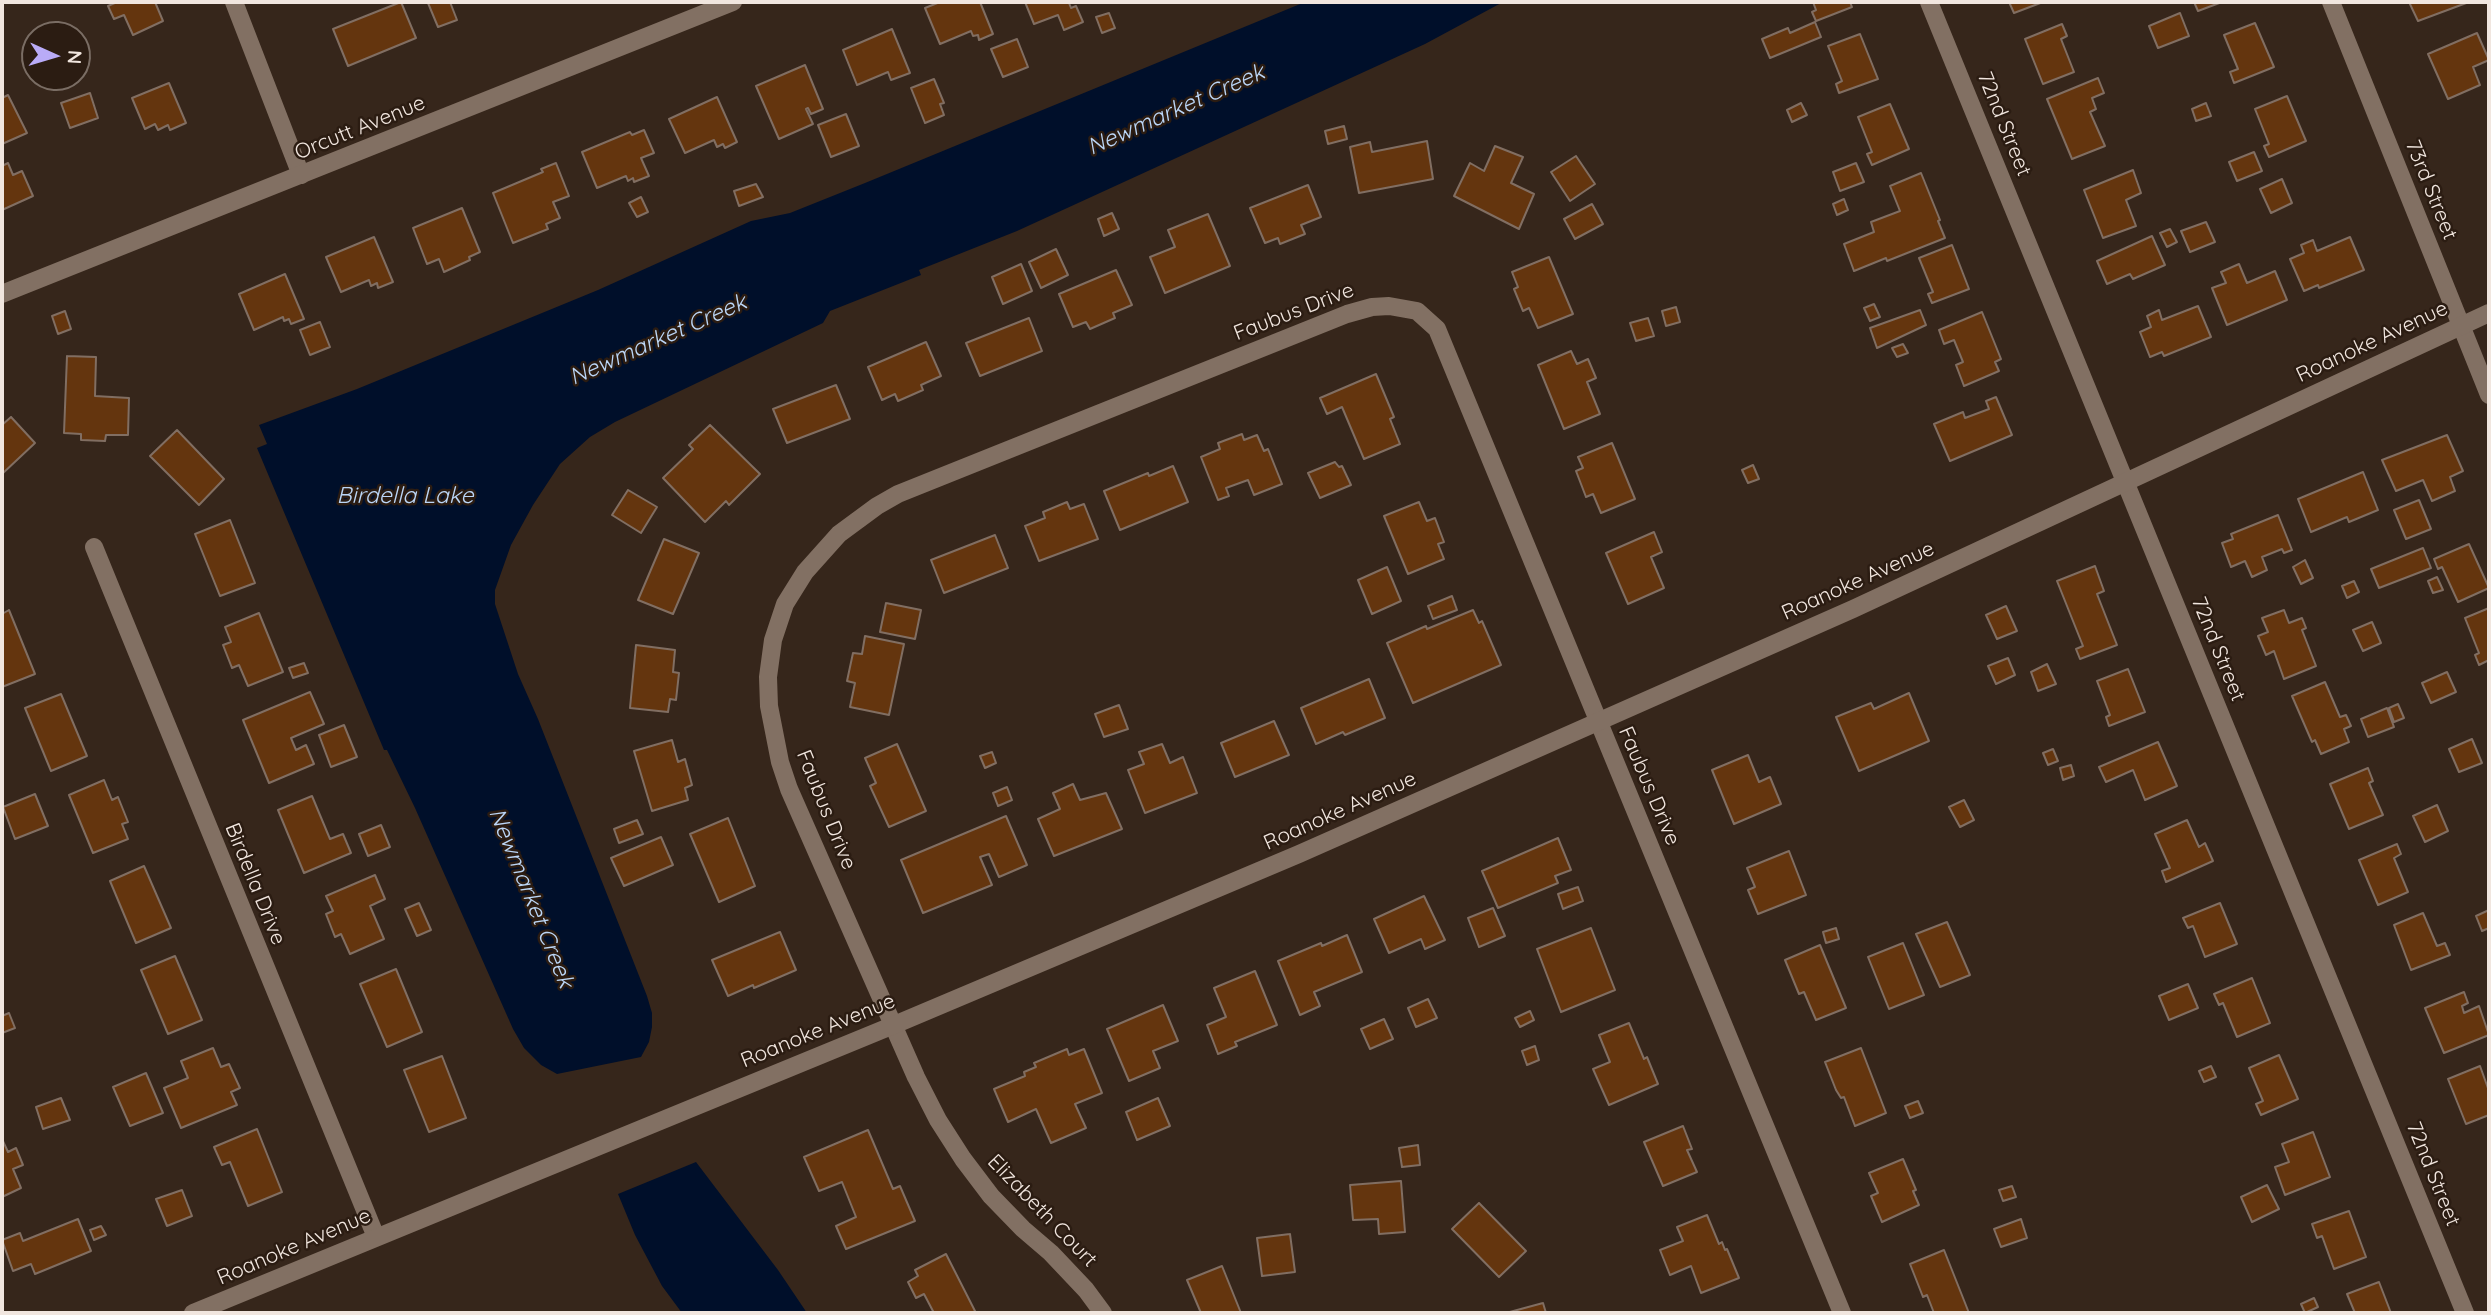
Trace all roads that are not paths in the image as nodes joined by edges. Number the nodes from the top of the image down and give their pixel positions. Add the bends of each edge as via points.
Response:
1 (234, 2) edge
2 (733, 2) edge
3 (1929, 2) edge
4 (2331, 2) edge
5 (301, 175) junction
6 (2, 294) edge
7 (2489, 313) edge
8 (2461, 326) junction
9 (2489, 395) edge
10 (2126, 482) junction
11 (94, 547) dead end
12 (1597, 722) junction
13 (894, 1025) junction
14 (376, 1237) junction
15 (193, 1313) edge
16 (1103, 1313) edge
17 (1842, 1313) edge
18 (2465, 1313) edge

1 - 5 street
2 - 5 street, Orcutt Avenue
3 - 10 street, 72nd Street
4 - 8 street, 73rd Street
5 - 6 street, Orcutt Avenue
7 - 8 street, Roanoke Avenue
8 - 9 street, 73rd Street
8 - 10 street, Roanoke Avenue
10 - 12 street, Roanoke Avenue
10 - 18 street, 72nd Street
11 - 14 street, Birdella Drive
12 - 13 street, Roanoke Avenue
12 - 13 street, Faubus Drive via 1437,329 1417,311 1390,306 1347,314 898,494 839,534 805,572 785,604 773,640 768,677 773,735 789,789
12 - 17 street, Faubus Drive
13 - 14 street, Roanoke Avenue
13 - 16 street, Elizabeth Court via 938,1120 962,1159 991,1196 1060,1262
14 - 15 street, Roanoke Avenue

